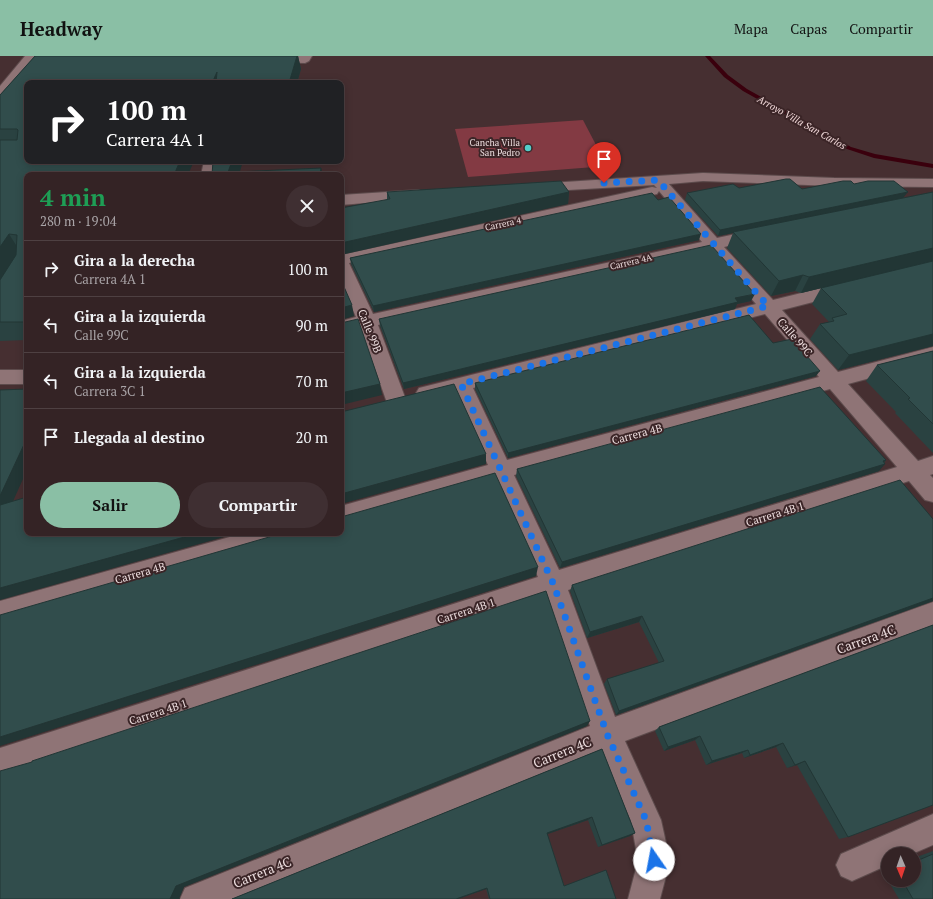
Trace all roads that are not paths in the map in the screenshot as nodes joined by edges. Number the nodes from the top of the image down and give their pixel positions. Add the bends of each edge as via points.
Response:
1 (306, 56) edge
2 (27, 60) edge
3 (259, 60) edge
4 (72, 64) edge
5 (0, 94) edge
6 (933, 183) edge
7 (662, 184) junction
8 (516, 189) edge
9 (428, 194) edge
10 (344, 200) edge
11 (775, 231) edge
12 (712, 244) junction
13 (344, 259) edge
14 (344, 270) edge
15 (866, 283) edge
16 (768, 306) junction
17 (367, 320) junction
18 (344, 326) edge
19 (933, 354) edge
20 (24, 377) edge
21 (0, 378) edge
22 (834, 381) junction
23 (461, 384) junction
24 (924, 468) edge
25 (501, 470) junction
26 (933, 493) edge
27 (344, 515) edge
28 (270, 536) edge
29 (553, 583) junction
30 (0, 613) edge
31 (933, 614) edge
32 (607, 734) junction
33 (0, 763) edge
34 (933, 829) edge
35 (852, 865) dead end
36 (196, 899) edge
37 (644, 899) edge

1 - 3 street via 305,59
2 - 4 street
2 - 5 street
6 - 7 street, Carrera 4 via 734,177
7 - 8 street
7 - 12 street, Calle 99C
7 - 13 street, Carrera 4
9 - 10 street
11 - 12 street, Carrera 4A
12 - 16 street, Calle 99C
12 - 17 street, Carrera 4A
14 - 17 street, Calle 99B
15 - 16 street
16 - 22 street, Calle 99C
16 - 23 street
17 - 18 street, Carrera 4A
17 - 23 street, Calle 99B via 389,402
19 - 22 street, Carrera 4B
20 - 21 street
22 - 24 street, Calle 99C
22 - 25 street, Carrera 4B
23 - 25 street
24 - 26 street, Calle 99C
24 - 29 street, Carrera 4B 1
25 - 27 street, Carrera 4B
25 - 29 street
28 - 30 street, Carrera 4B
29 - 32 street
29 - 33 street, Carrera 4B 1
31 - 32 street, Carrera 4C
32 - 36 street, Carrera 4C
32 - 37 street via 646,820 654,860
34 - 35 street

